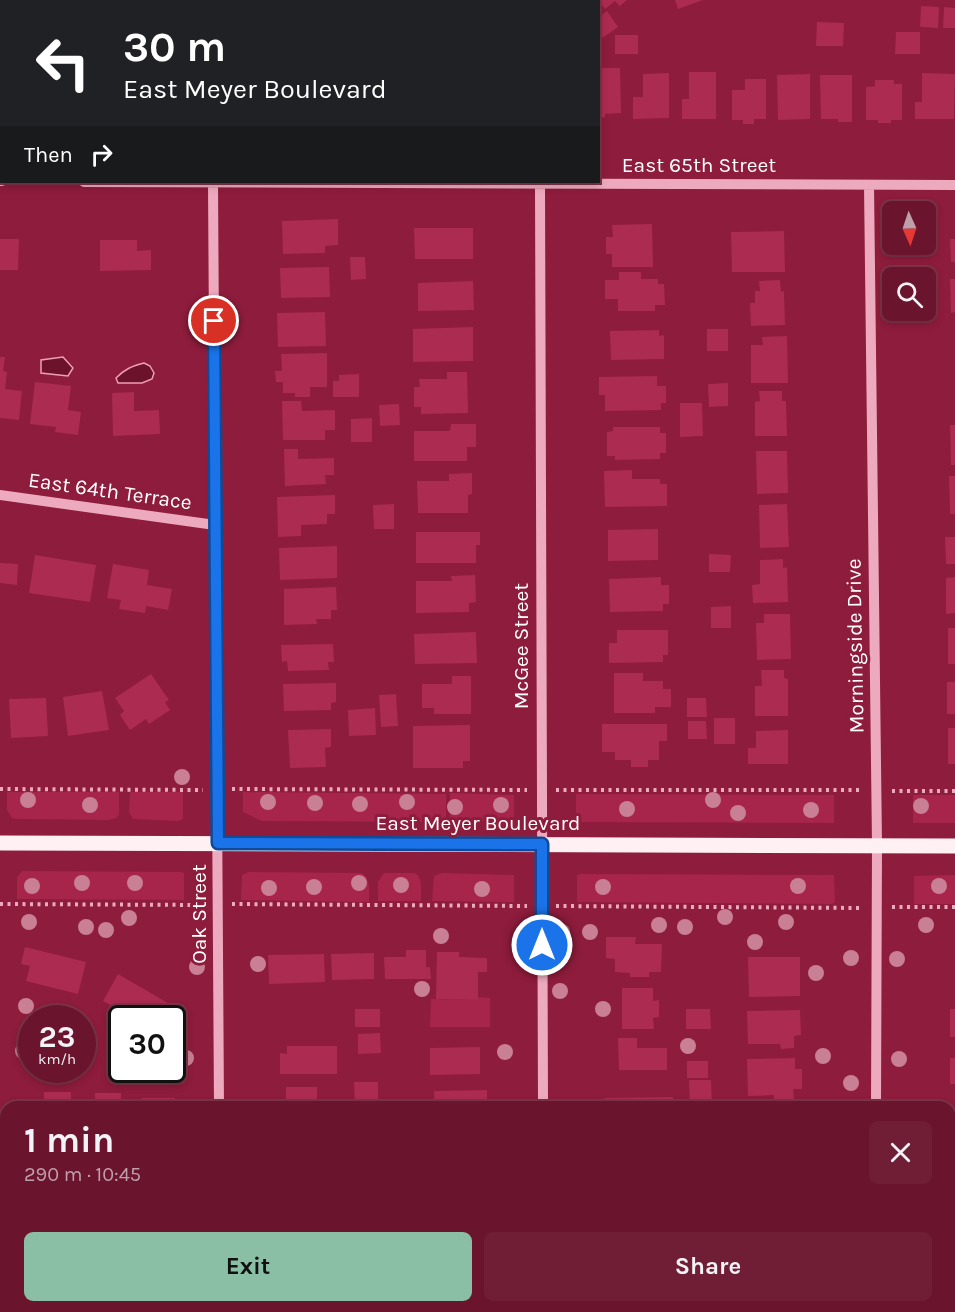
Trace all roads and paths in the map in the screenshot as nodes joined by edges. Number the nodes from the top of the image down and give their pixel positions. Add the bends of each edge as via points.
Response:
1 (213, 183) edge
2 (322, 183) edge
3 (540, 185) junction
4 (869, 185) junction
5 (955, 185) edge
6 (0, 495) edge
7 (215, 525) junction
8 (0, 789) edge
9 (228, 789) dead end
10 (201, 790) dead end
11 (530, 790) dead end
12 (557, 790) dead end
13 (854, 790) dead end
14 (890, 791) dead end
15 (955, 791) edge
16 (0, 843) edge
17 (218, 843) junction
18 (542, 844) junction
19 (877, 845) junction
20 (955, 846) edge
21 (0, 904) edge
22 (230, 904) dead end
23 (202, 905) dead end
24 (532, 906) dead end
25 (556, 906) dead end
26 (892, 907) dead end
27 (856, 908) dead end
28 (955, 908) edge
29 (219, 1101) edge
30 (543, 1101) edge
31 (876, 1101) edge

1 - 7 street, Oak Street
2 - 3 street, East 65th Street
3 - 4 street, East 65th Street
3 - 18 street, McGee Street
4 - 5 street, East 65th Street
4 - 19 street, Morningside Drive
6 - 7 street, East 64th Terrace
7 - 17 street, Oak Street
8 - 10 path
9 - 11 path
12 - 13 path
14 - 15 path
16 - 17 main road, East Meyer Boulevard
17 - 18 main road, East Meyer Boulevard
17 - 29 street, Oak Street
18 - 19 main road, East Meyer Boulevard
18 - 30 street, McGee Street
19 - 20 main road, East Meyer Boulevard
19 - 31 street, Morningside Drive
21 - 23 path
22 - 24 path
25 - 27 path
26 - 28 path

